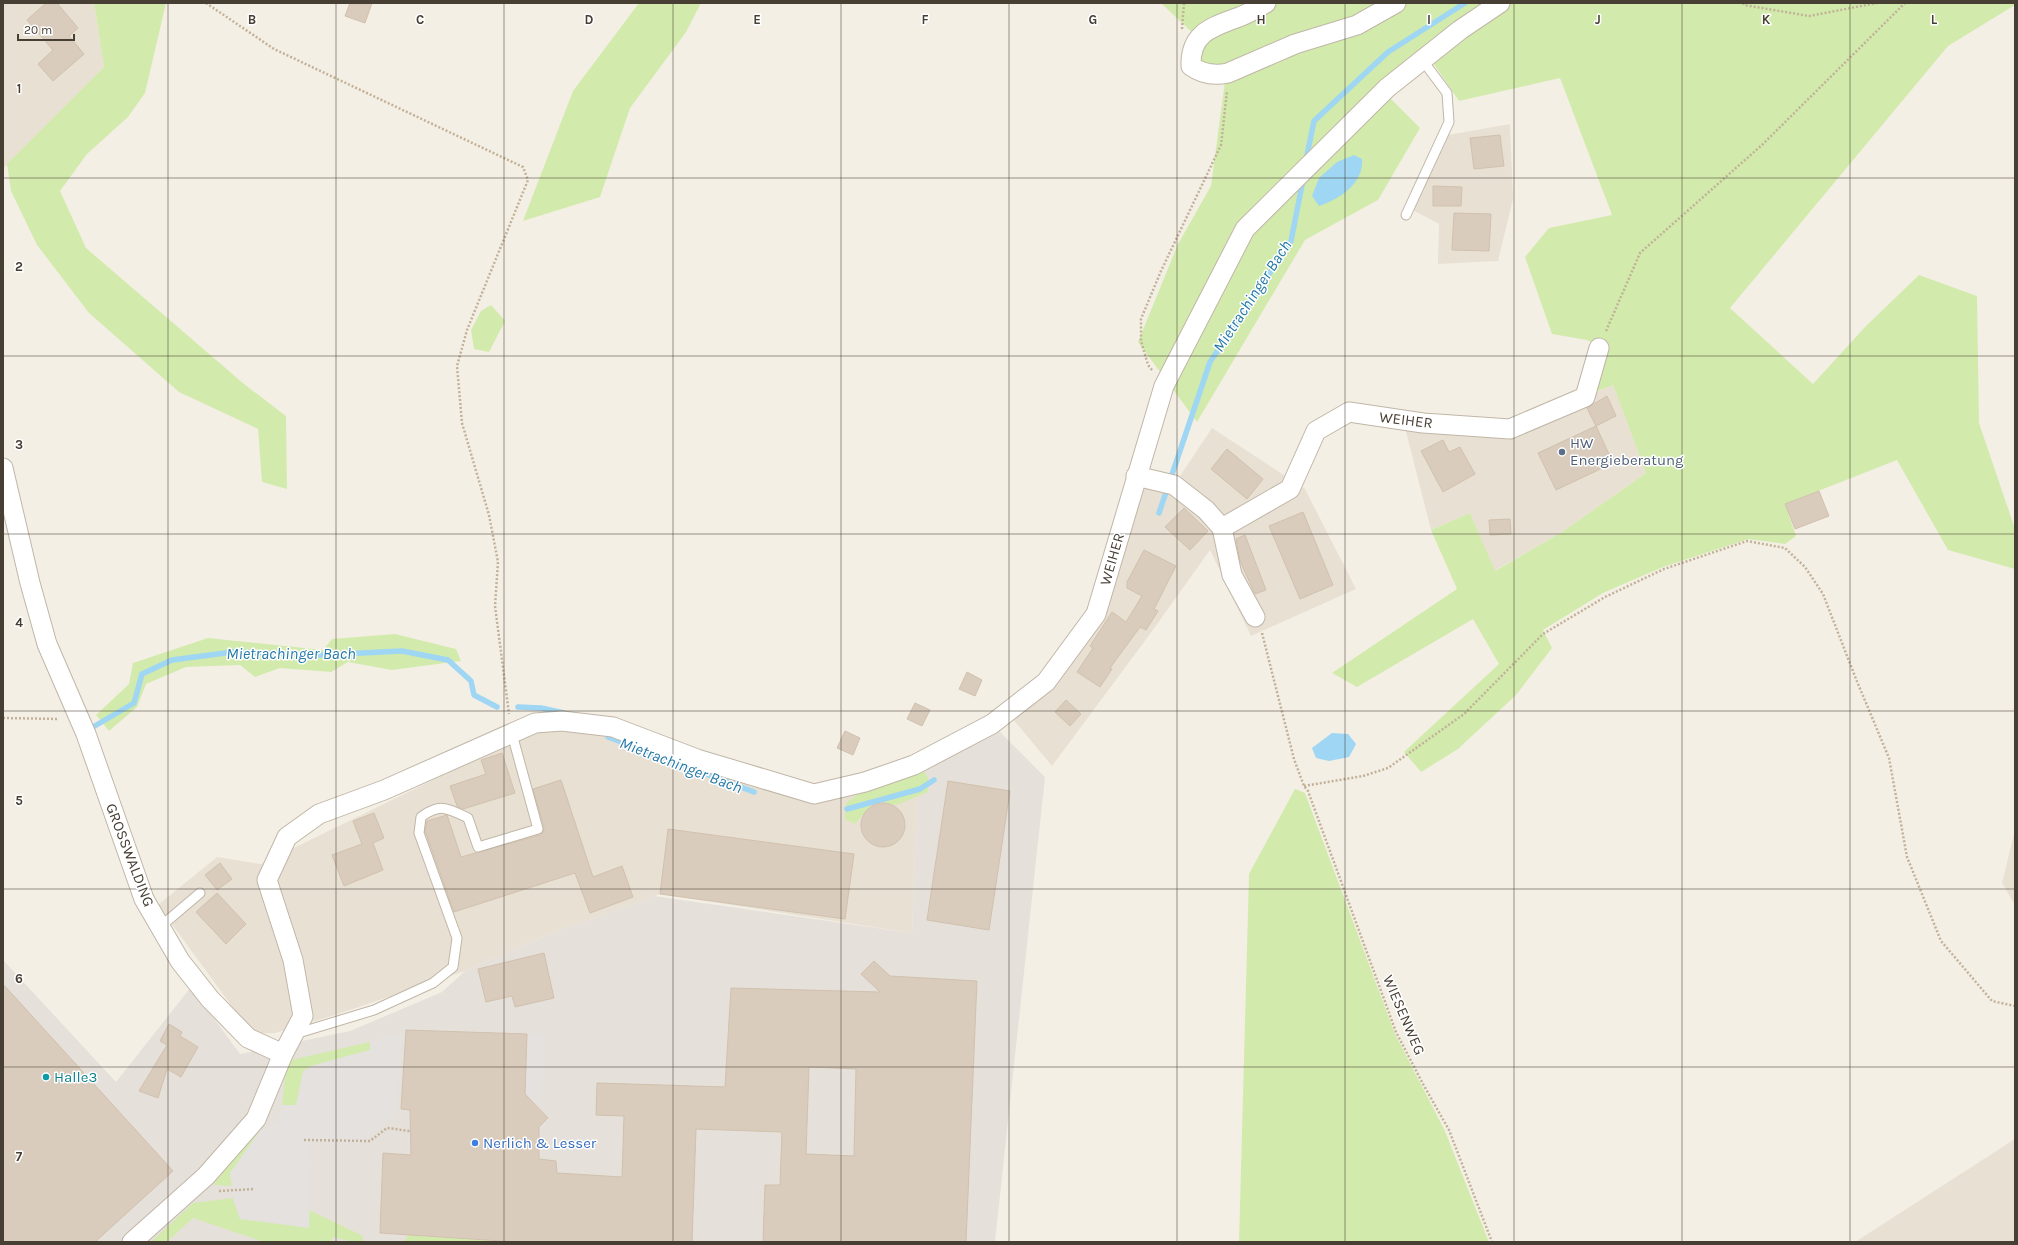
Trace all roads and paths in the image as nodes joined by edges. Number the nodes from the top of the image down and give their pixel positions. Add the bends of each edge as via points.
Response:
1 (206, 3) edge
2 (1266, 3) edge
3 (1396, 3) edge
4 (1500, 3) edge
5 (1743, 3) edge
6 (1877, 3) edge
7 (1905, 3) edge
8 (1423, 61) junction
9 (1228, 73) junction
10 (1406, 215) dead end
11 (1599, 348) joint
12 (1164, 386) junction
13 (3, 468) edge
14 (1136, 476) junction
15 (1222, 528) junction
16 (1255, 617) joint
17 (3, 718) edge
18 (80, 719) junction
19 (512, 734) junction
20 (1304, 786) junction
21 (200, 893) dead end
22 (160, 927) junction
23 (2015, 1006) edge
24 (293, 1035) junction
25 (283, 1054) junction
26 (410, 1131) dead end
27 (304, 1140) dead end
28 (255, 1189) dead end
29 (211, 1191) dead end
30 (132, 1242) edge
31 (1492, 1242) edge

1 - 19 path via 274,49 523,168 528,180 467,330 457,366 462,423 489,515 498,562 495,606
2 - 9 street via 1240,17 1213,26 1200,38 1191,52 1191,66 1200,72 1219,75
3 - 9 street via 1357,25 1295,44
4 - 8 street, WEIHER via 1460,30
5 - 6 path via 1809,16
7 - 11 path via 1763,144 1640,253
8 - 10 lane via 1447,93 1449,122
8 - 12 street, WEIHER via 1387,88 1245,229
9 - 12 path via 1221,145 1161,271 1142,320 1141,342 1148,365
11 - 15 street, WEIHER via 1585,397 1510,429 1423,423 1349,412 1316,431 1290,489
12 - 14 street, WEIHER
13 - 18 street, GROSSWALDING via 47,644
14 - 15 street via 1165,483 1206,510
14 - 19 street, WEIHER via 1096,614 1046,682 992,724 914,765 865,782 814,794 697,759 613,727 562,721 535,723
15 - 16 street via 1232,574
16 - 20 path, WIESENWEG via 1263,636 1294,759
17 - 18 path
18 - 22 street, GROSSWALDING via 144,899
19 - 24 street, WEIHER via 384,790 319,814 287,837 267,880 293,960 303,1016
19 - 24 lane via 538,829 478,847 468,818 449,809 432,809 421,817 419,833 457,938 453,968 433,983 374,1010
20 - 23 path via 1363,776 1388,768 1464,714 1543,634 1605,597 1664,570 1747,541 1785,548 1805,567 1824,594 1889,758 1907,857 1940,941 1992,1001
20 - 31 path, WIESENWEG via 1396,1032 1449,1130
21 - 22 lane
22 - 25 street, GROSSWALDING via 180,962 210,1000 248,1038
24 - 25 street, WEIHER
25 - 30 street via 256,1119 206,1176
26 - 27 path via 387,1128 370,1141
28 - 29 path

